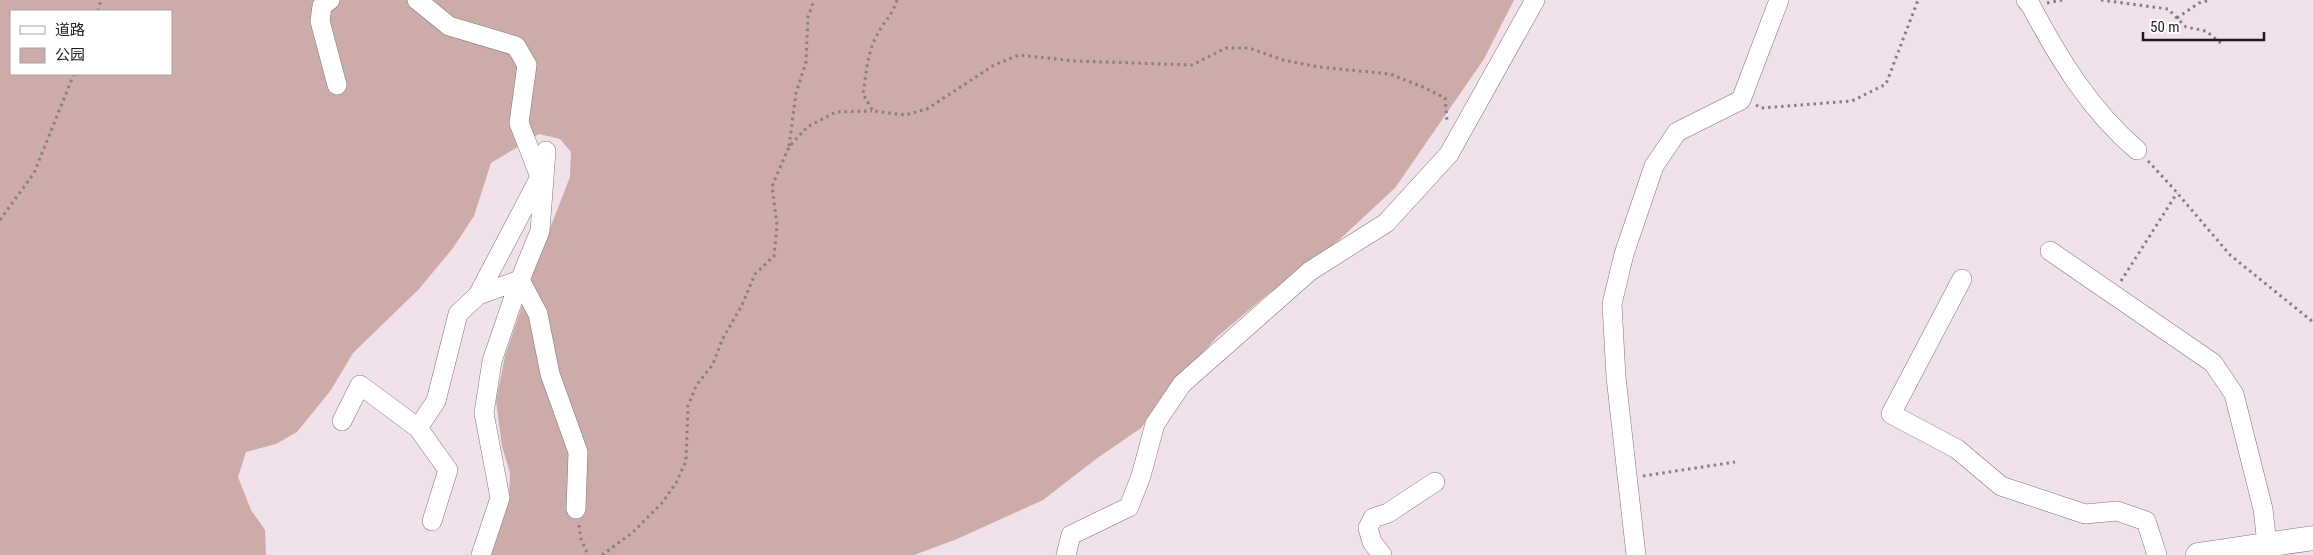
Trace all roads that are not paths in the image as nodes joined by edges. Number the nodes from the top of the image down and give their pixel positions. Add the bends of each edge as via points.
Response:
1 (330, 0) edge
2 (417, 0) edge
3 (1535, 0) edge
4 (1779, 0) edge
5 (2026, 0) edge
6 (337, 85) dead end
7 (2137, 150) road end
8 (546, 151) dead end
9 (2050, 251) dead end
10 (1962, 279) dead end
11 (520, 280) junction
12 (478, 295) junction
13 (342, 420) dead end
14 (418, 428) junction
15 (1435, 482) dead end
16 (576, 509) road end
17 (432, 521) dead end
18 (2313, 538) edge
19 (2267, 544) junction
20 (482, 555) edge
21 (1066, 555) edge
22 (1382, 555) edge
23 (1636, 555) edge
24 (2156, 555) edge
25 (2198, 555) edge

1 - 6 street via 322,6 320,20
2 - 12 street via 449,26 516,46 527,65 519,123 540,177
3 - 21 street via 1449,154 1386,223 1310,270 1182,384 1155,424 1129,508 1071,535
4 - 23 street via 1742,100 1677,132 1654,166 1624,254 1612,304 1616,377
5 - 7 street via 2056,53 2084,92 2115,132
8 - 11 street via 540,231
9 - 19 street via 2212,363 2234,394 2263,509
10 - 24 street via 1891,414 1957,449 2001,486 2085,514 2117,511 2146,522
11 - 12 street
11 - 16 street via 538,314 550,374 578,452
11 - 20 street via 492,361 484,413 500,498
12 - 14 street via 458,314 436,401
13 - 14 street via 360,385
14 - 17 street via 448,470
15 - 22 street via 1388,513 1373,518 1368,528 1372,542
18 - 19 main road
19 - 25 main road

